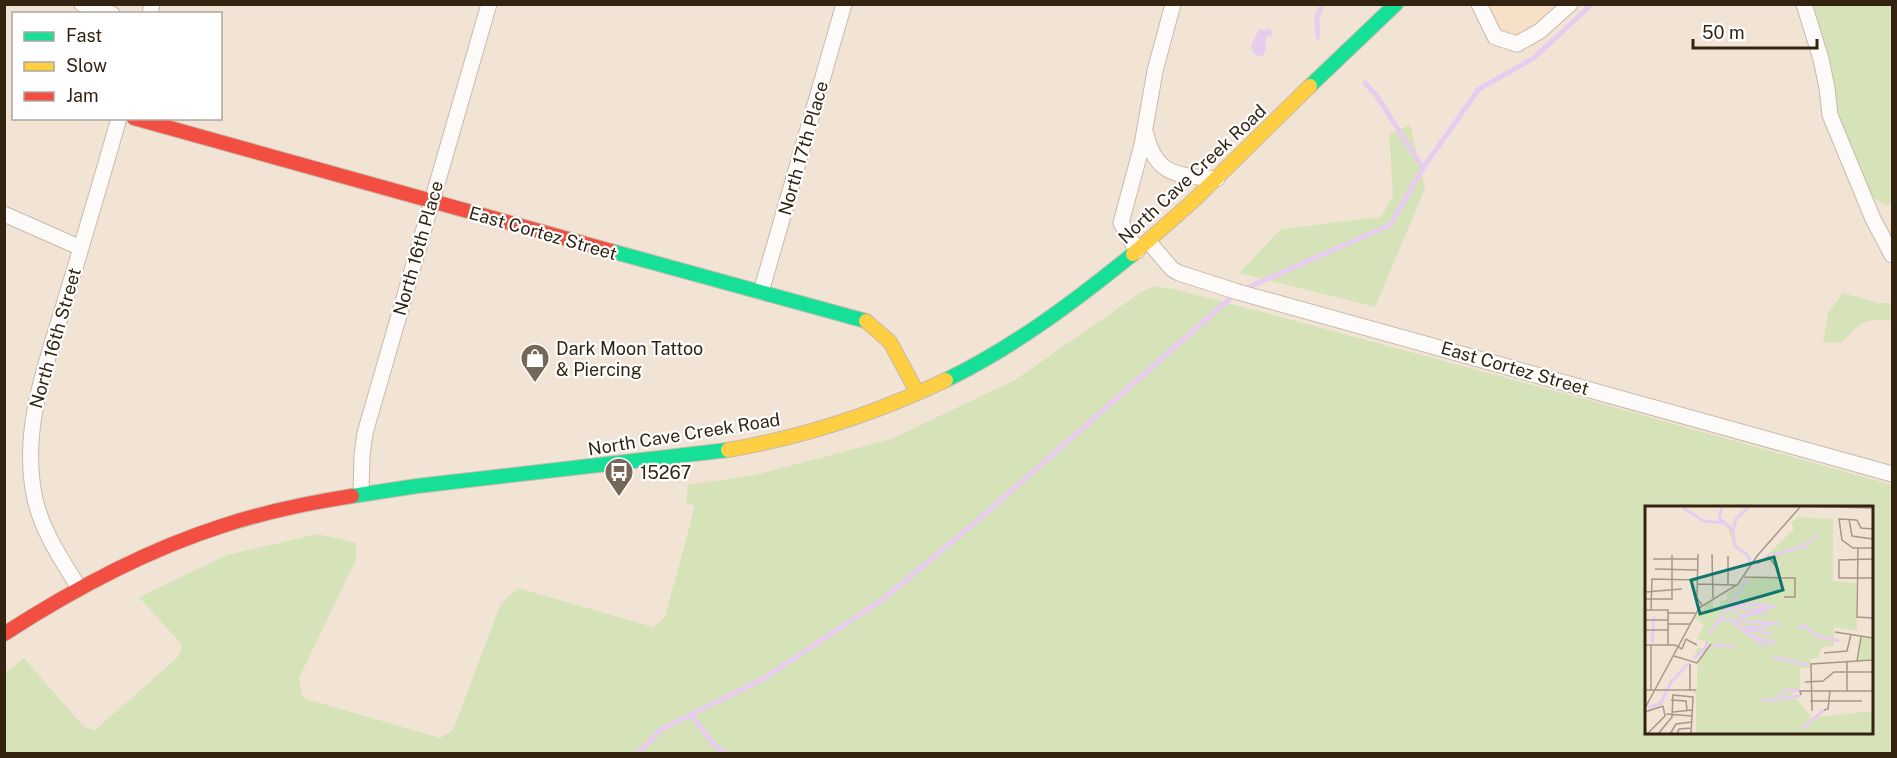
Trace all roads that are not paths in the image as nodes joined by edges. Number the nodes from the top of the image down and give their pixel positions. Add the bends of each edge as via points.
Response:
1 (82, 4) edge
2 (489, 4) edge
3 (844, 4) edge
4 (1173, 4) edge
5 (1396, 4) edge
6 (1479, 4) edge
7 (1570, 4) edge
8 (1803, 4) edge
9 (106, 12) edge
10 (118, 120) edge
11 (142, 120) edge
12 (1145, 131) junction
13 (1216, 179) junction
14 (431, 201) junction
15 (4, 214) edge
16 (1143, 246) junction
17 (81, 248) junction
18 (1893, 255) edge
19 (761, 292) junction
20 (917, 392) junction
21 (1893, 474) edge
22 (361, 494) junction
23 (79, 588) junction
24 (4, 634) edge

1 - 9 street
2 - 14 street, North 16th Place
3 - 19 street, North 17th Place
4 - 12 street, East Cortez Street via 1155,71
5 - 13 main road, North Cave Creek Road
6 - 7 street via 1495,37 1517,44 1540,31
8 - 18 street via 1821,59 1830,115 1873,219
10 - 17 street, North 16th Street
11 - 14 main road, East Cortez Street
12 - 13 street via 1149,148 1161,166 1187,176
12 - 16 street, East Cortez Street via 1121,224
13 - 16 main road, North Cave Creek Road
14 - 19 main road, East Cortez Street
14 - 22 street, North 16th Place via 365,433
15 - 17 street
16 - 20 main road, North Cave Creek Road via 1005,348
16 - 21 street, East Cortez Street via 1179,273 1238,292
17 - 23 street, North 16th Street via 34,405 29,457 34,497 49,537
19 - 20 main road, East Cortez Street via 874,325 903,363
20 - 22 main road, North Cave Creek Road via 832,424 729,449
22 - 23 main road, North Cave Creek Road via 222,526 167,546
23 - 24 main road, North Cave Creek Road

